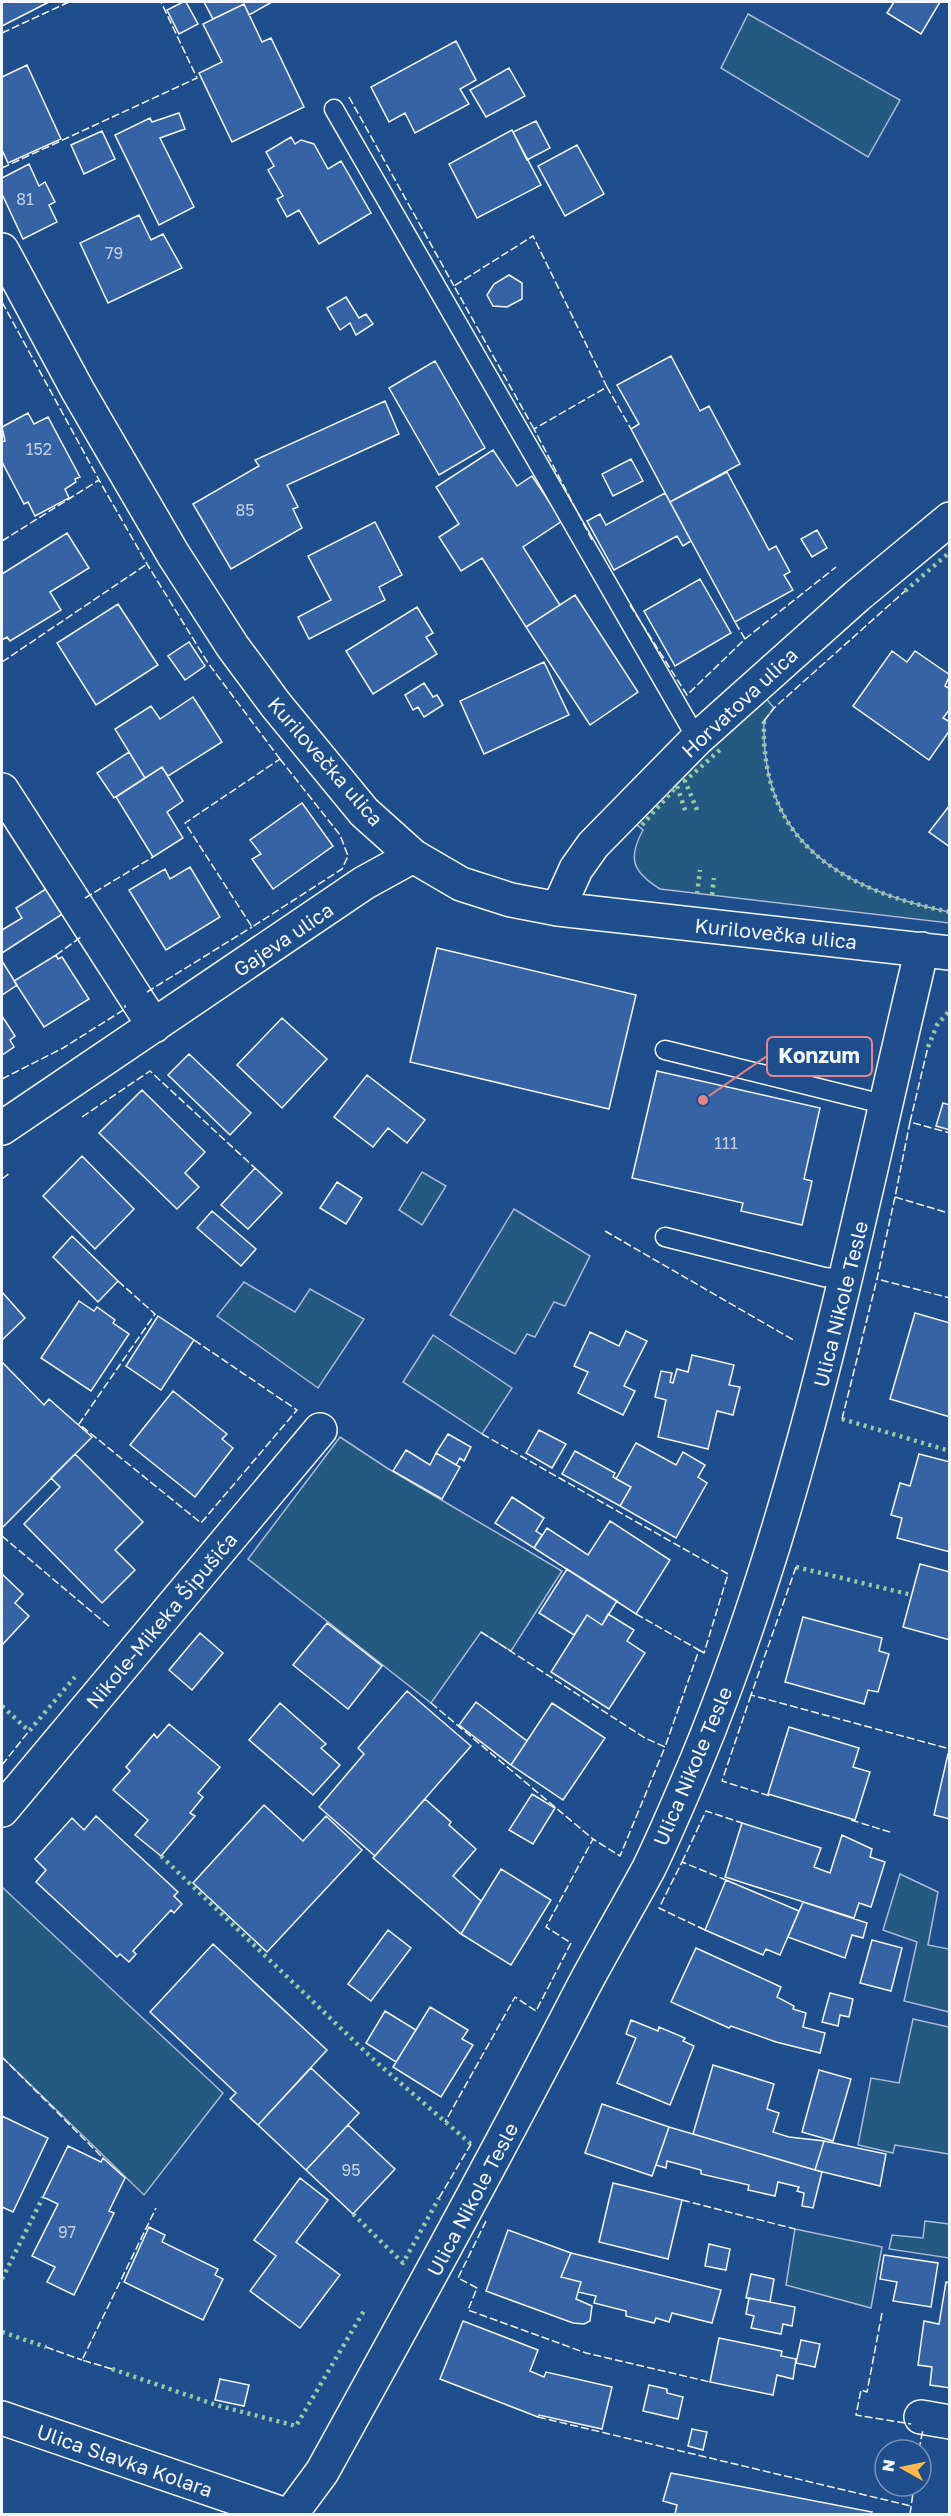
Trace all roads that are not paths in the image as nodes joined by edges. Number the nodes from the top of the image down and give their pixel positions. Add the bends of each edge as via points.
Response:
1 (334, 109) dead end
2 (2, 250) edge
3 (950, 519) edge
4 (697, 738) junction
5 (2, 790) edge
6 (413, 856) junction
7 (558, 909) junction
8 (936, 951) edge
9 (154, 1026) junction
10 (665, 1050) dead end
11 (886, 1105) junction
12 (2, 1128) edge
13 (665, 1237) dead end
14 (846, 1279) junction
15 (320, 1430) dead end
16 (2, 1810) edge
17 (2, 2418) edge
18 (283, 2514) edge
19 (291, 2514) edge

1 - 4 lane
2 - 6 street, Kurilovečka ulica via 173,554 233,647 364,812
3 - 4 street, Horvatova ulica
4 - 7 street, Horvatova ulica via 592,844
5 - 9 street
6 - 7 street, Kurilovečka ulica via 461,884 511,900
6 - 9 street, Gajeva ulica via 364,883
7 - 8 street, Kurilovečka ulica
8 - 11 street, Ulica Nikole Tesle
9 - 12 street, Gajeva ulica
10 - 11 lane
11 - 14 street, Ulica Nikole Tesle
13 - 14 lane via 824,1277
14 - 19 street, Ulica Nikole Tesle via 788,1501 734,1664 650,1866 421,2294 322,2472
15 - 16 street, Nikole-Mikeka Šipušića
17 - 18 street, Ulica Slavka Kolara

